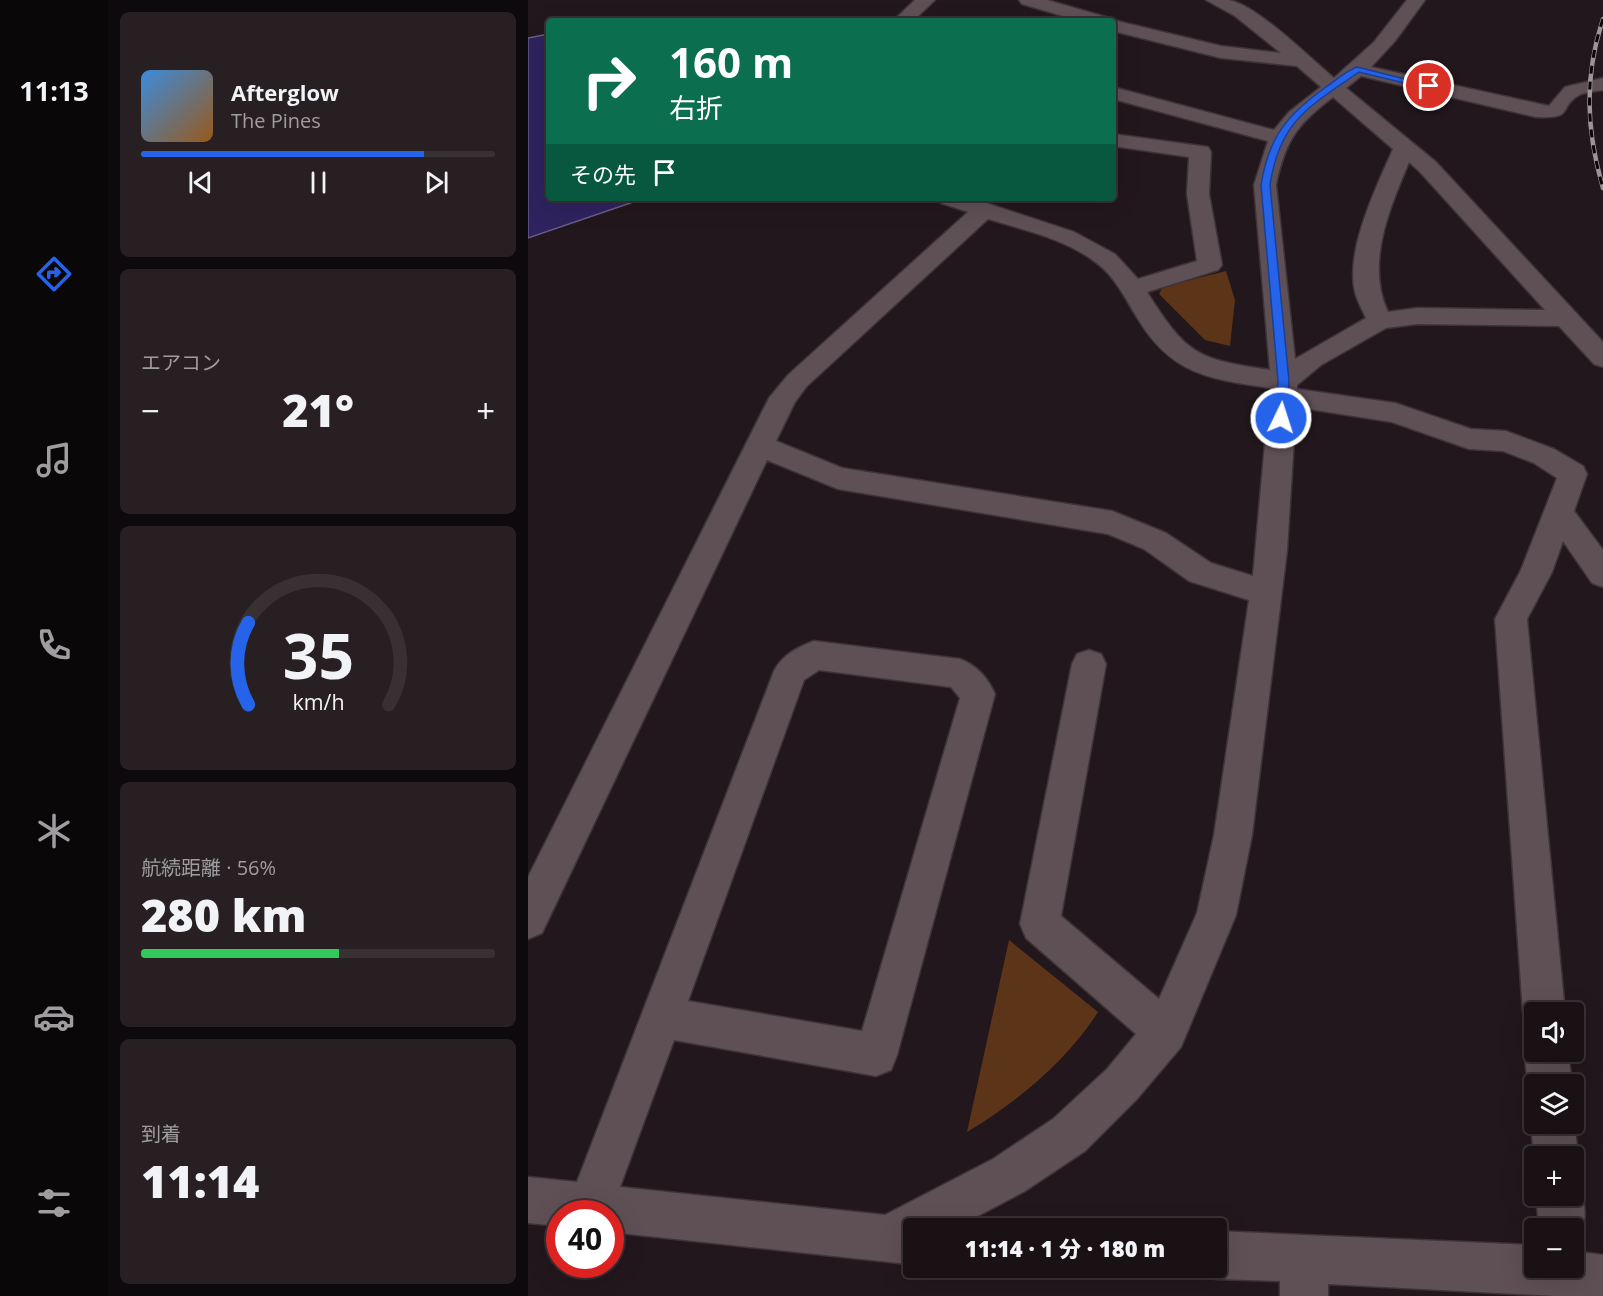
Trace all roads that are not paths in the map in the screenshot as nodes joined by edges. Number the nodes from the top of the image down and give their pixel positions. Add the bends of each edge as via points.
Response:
1 (926, 0) edge
2 (1028, 0) edge
3 (1215, 0) edge
4 (1416, 0) edge
5 (905, 18) edge
6 (1090, 18) edge
7 (1116, 26) edge
8 (1301, 61) junction
9 (1346, 78) junction
10 (1603, 84) edge
11 (1116, 94) edge
12 (1279, 138) junction
13 (1116, 140) edge
14 (1405, 146) junction
15 (958, 201) edge
16 (984, 210) junction
17 (1133, 288) junction
18 (1565, 318) junction
19 (1380, 321) junction
20 (1603, 358) edge
21 (1283, 388) junction
22 (761, 446) junction
23 (1559, 513) junction
24 (1603, 574) edge
25 (1266, 592) junction
26 (1089, 664) dead end
27 (528, 919) edge
28 (1543, 1002) edge
29 (661, 1017) junction
30 (1166, 1032) junction
31 (528, 1200) edge
32 (593, 1200) edge
33 (546, 1202) edge
34 (624, 1211) edge
35 (900, 1240) edge
36 (1227, 1258) edge
37 (1524, 1269) edge
38 (1303, 1277) edge

1 - 5 street
2 - 6 street
3 - 8 street via 1241,12
4 - 9 street via 1394,33
7 - 8 street via 1221,52
8 - 9 street
9 - 10 street via 1554,112 1572,91
9 - 12 street via 1304,107
9 - 14 street
11 - 12 street
12 - 21 street via 1269,161 1265,185
13 - 17 street via 1200,152 1198,194 1210,265
14 - 18 street
14 - 19 street via 1369,244 1367,289
15 - 16 street
16 - 17 street via 1091,248 1108,260
16 - 22 street via 797,381 783,398
17 - 21 street via 1165,340 1186,357
18 - 19 street via 1429,316
18 - 20 street
19 - 21 street via 1312,359
21 - 23 street via 1395,413 1469,439 1506,441 1544,456 1573,474
21 - 25 street
22 - 25 street via 838,478 1112,523 1155,541 1200,572
22 - 27 street
23 - 24 street
23 - 28 street via 1536,572 1511,619
25 - 30 street via 1233,835 1216,915
26 - 30 street via 1040,924
29 - 29 street via 791,671 813,654 960,674 978,694 876,1055
29 - 32 street
30 - 35 street via 1122,1084 1069,1135
31 - 33 street
34 - 35 street
36 - 38 street
37 - 38 street

